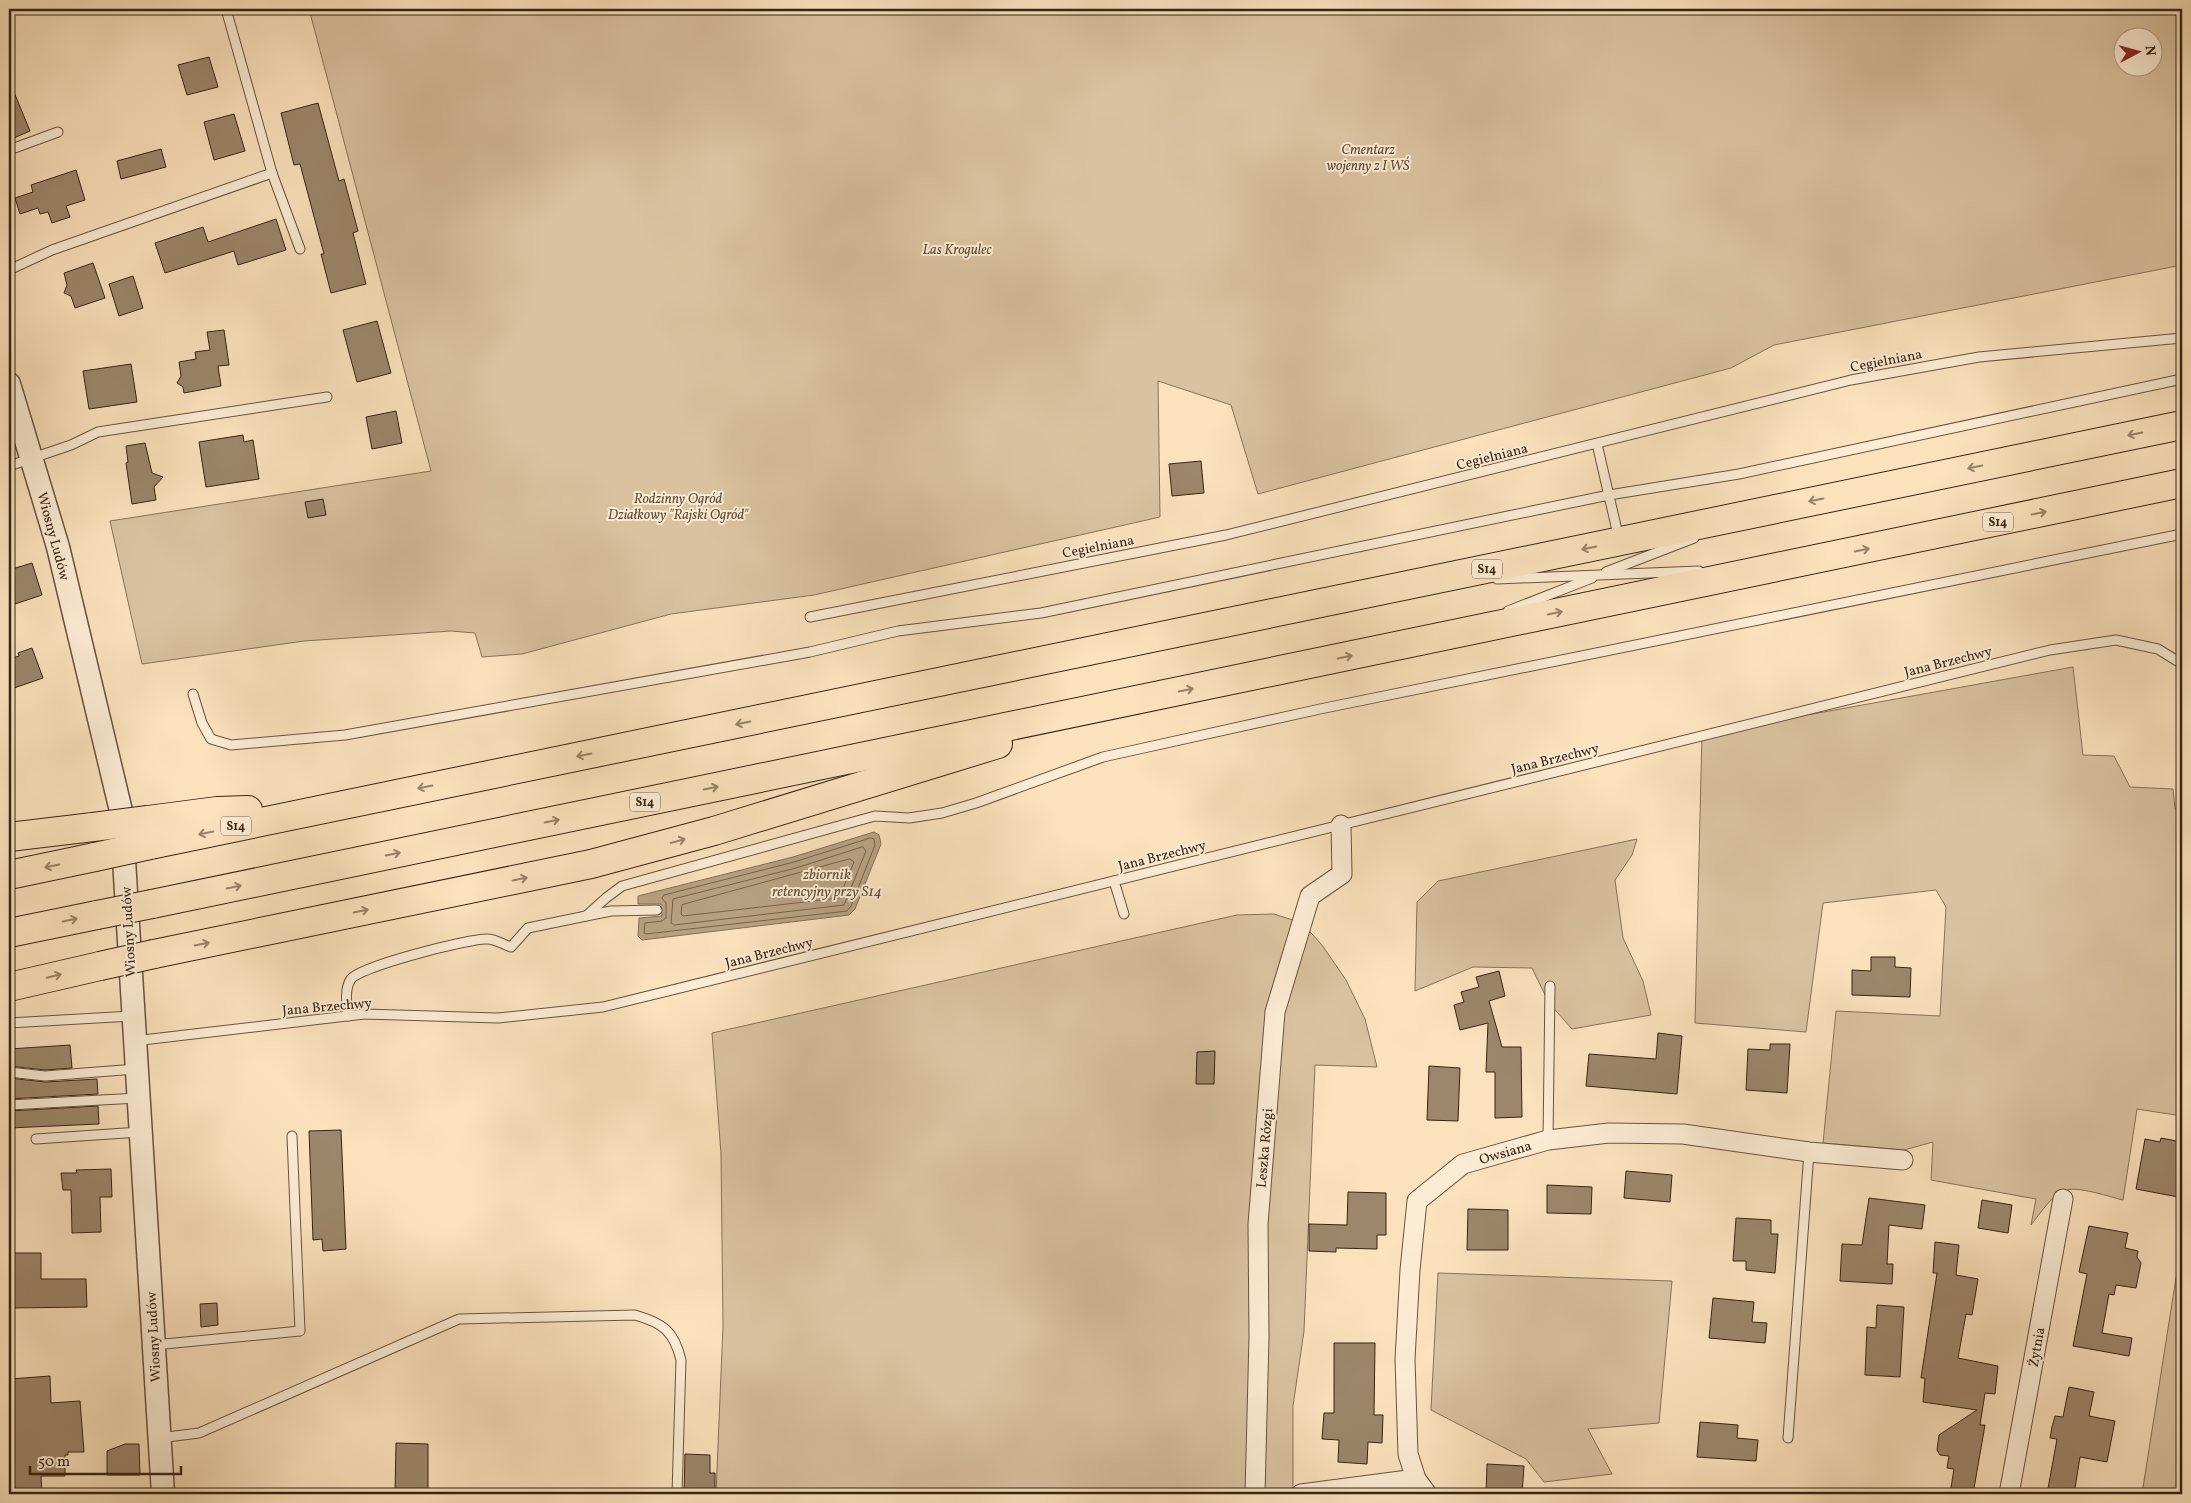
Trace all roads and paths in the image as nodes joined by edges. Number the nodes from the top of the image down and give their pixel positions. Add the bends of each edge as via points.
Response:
1 (226, 9) edge
2 (58, 132) dead end
3 (9, 150) edge
4 (272, 173) junction
5 (300, 249) dead end
6 (9, 270) edge
7 (2182, 338) edge
8 (2182, 379) edge
9 (9, 384) edge
10 (327, 397) dead end
11 (2182, 424) edge
12 (1598, 444) junction
13 (32, 458) junction
14 (9, 466) edge
15 (2182, 484) edge
16 (1609, 495) junction
17 (1760, 512) junction
18 (2182, 534) edge
19 (1620, 542) junction
20 (1771, 569) junction
21 (1600, 575) junction
22 (1428, 581) junction
23 (810, 617) dead end
24 (1440, 637) junction
25 (2182, 664) edge
26 (193, 694) dead end
27 (1138, 700) junction
28 (1341, 825) junction
29 (149, 832) junction
30 (9, 837) edge
31 (9, 875) edge
32 (1114, 881) junction
33 (658, 910) dead end
34 (1124, 914) dead end
35 (586, 916) junction
36 (9, 933) edge
37 (1550, 986) dead end
38 (9, 987) edge
39 (132, 1016) junction
40 (348, 1016) junction
41 (9, 1023) edge
42 (134, 1041) junction
43 (136, 1069) junction
44 (9, 1072) edge
45 (138, 1098) junction
46 (9, 1105) edge
47 (141, 1132) junction
48 (292, 1136) dead end
49 (36, 1139) dead end
50 (1548, 1140) junction
51 (1809, 1152) junction
52 (1903, 1160) dead end
53 (2062, 1199) dead end
54 (154, 1345) junction
55 (159, 1438) junction
56 (1788, 1438) dead end
57 (1422, 1487) edge
58 (163, 1494) edge
59 (677, 1494) edge
60 (1255, 1494) edge
61 (1301, 1494) edge
62 (2009, 1494) edge

1 - 4 lane
2 - 3 lane
4 - 5 lane
4 - 6 lane via 52,250
7 - 12 lane, Cegielniana via 1979,356 1851,380
8 - 16 lane via 1739,474
9 - 13 street, Wiosny Ludów
10 - 13 lane via 98,432
11 -> 17 highway, S14
12 - 16 lane
12 - 23 lane, Cegielniana via 1226,535
13 - 14 lane
13 - 39 street, Wiosny Ludów via 58,547 120,811
20 -> 15 highway, S14
16 - 19 lane
16 - 26 lane via 1042,613 898,631 810,652 345,735 231,745 211,739
17 - 19 highway, S14
17 - 21 lane
18 - 35 lane via 1103,757 942,813 909,818 875,816 622,886
19 -> 22 highway, S14
20 - 21 lane
24 -> 20 highway, S14
21 - 22 lane
21 - 24 lane
22 -> 29 highway, S14 via 322,808
27 -> 24 highway, S14
25 - 28 lane, Jana Brzechwy via 2158,649 2116,640 2050,650
36 -> 27 highway, S14, bridge
38 -> 27 highway, bridge via 591,864 781,811
28 - 32 lane, Jana Brzechwy
28 - 60 street, Leszka Rózgi via 1342,874 1310,896 1275,1012 1258,1224
29 - 30 highway, bridge via 93,827
29 -> 31 highway, S14, bridge via 95,857
32 - 34 lane
32 - 40 lane, Jana Brzechwy via 603,1007 498,1018
33 - 35 lane
35 - 40 lane via 528,928 511,947 487,938 393,959 360,972 351,979 346,994
37 - 50 lane
39 - 41 lane
39 - 42 street, Wiosny Ludów
40 - 42 lane, Jana Brzechwy
42 - 43 street, Wiosny Ludów
43 - 44 lane via 45,1076
43 - 45 street, Wiosny Ludów
45 - 46 lane
45 - 47 street, Wiosny Ludów
47 - 49 lane
47 - 54 street, Wiosny Ludów
48 - 54 lane via 300,1331
50 - 51 street, Owsiana via 1609,1133 1683,1134
50 - 57 street, Owsiana via 1463,1164 1417,1201 1405,1359 1408,1454
51 - 52 street, Owsiana
51 - 56 lane
53 - 62 street, Żytnia
54 - 55 street, Wiosny Ludów
55 - 58 street, Wiosny Ludów
55 - 59 lane via 199,1433 459,1319 635,1315 665,1328 676,1342 681,1360
57 - 61 street

